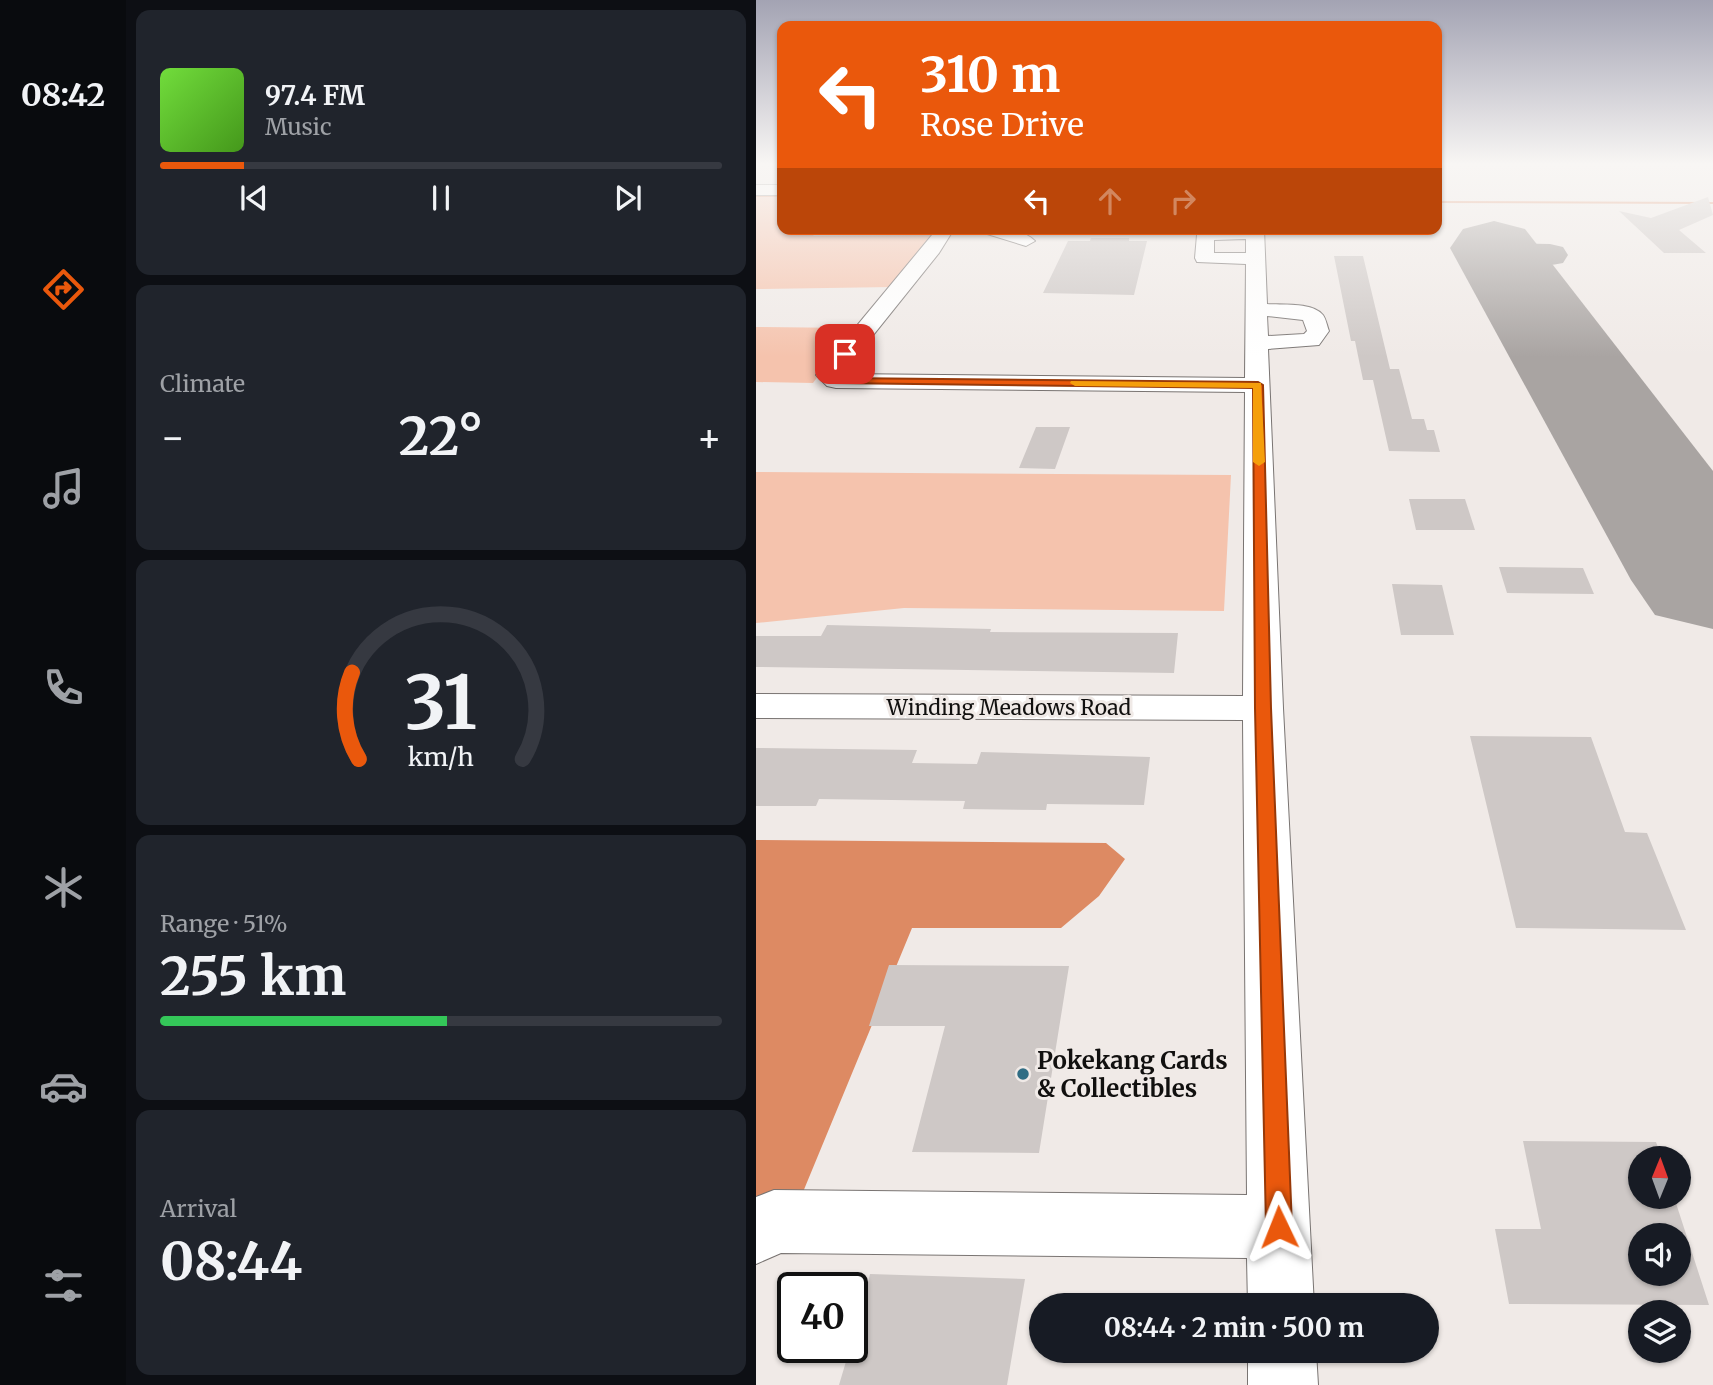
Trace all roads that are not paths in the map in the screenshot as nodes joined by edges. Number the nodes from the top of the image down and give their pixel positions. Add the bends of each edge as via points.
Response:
1 (942, 235) edge
2 (1008, 235) edge
3 (1026, 241) dead end
4 (1255, 241) edge
5 (1256, 309) junction
6 (1257, 343) junction
7 (1258, 385) junction
8 (756, 705) edge
9 (1263, 708) junction
10 (1279, 1227) junction
11 (756, 1232) edge
12 (1281, 1293) edge
13 (1283, 1363) edge
14 (1283, 1385) edge

1 - 7 street via 828,375 836,381
2 - 3 street
4 - 5 street
5 - 6 street
5 - 6 street via 1308,314 1314,317 1318,331 1311,340
6 - 7 street
7 - 9 street
8 - 9 street, Winding Meadows Road
9 - 10 street
10 - 11 street via 774,1221
10 - 12 street
13 - 14 street

